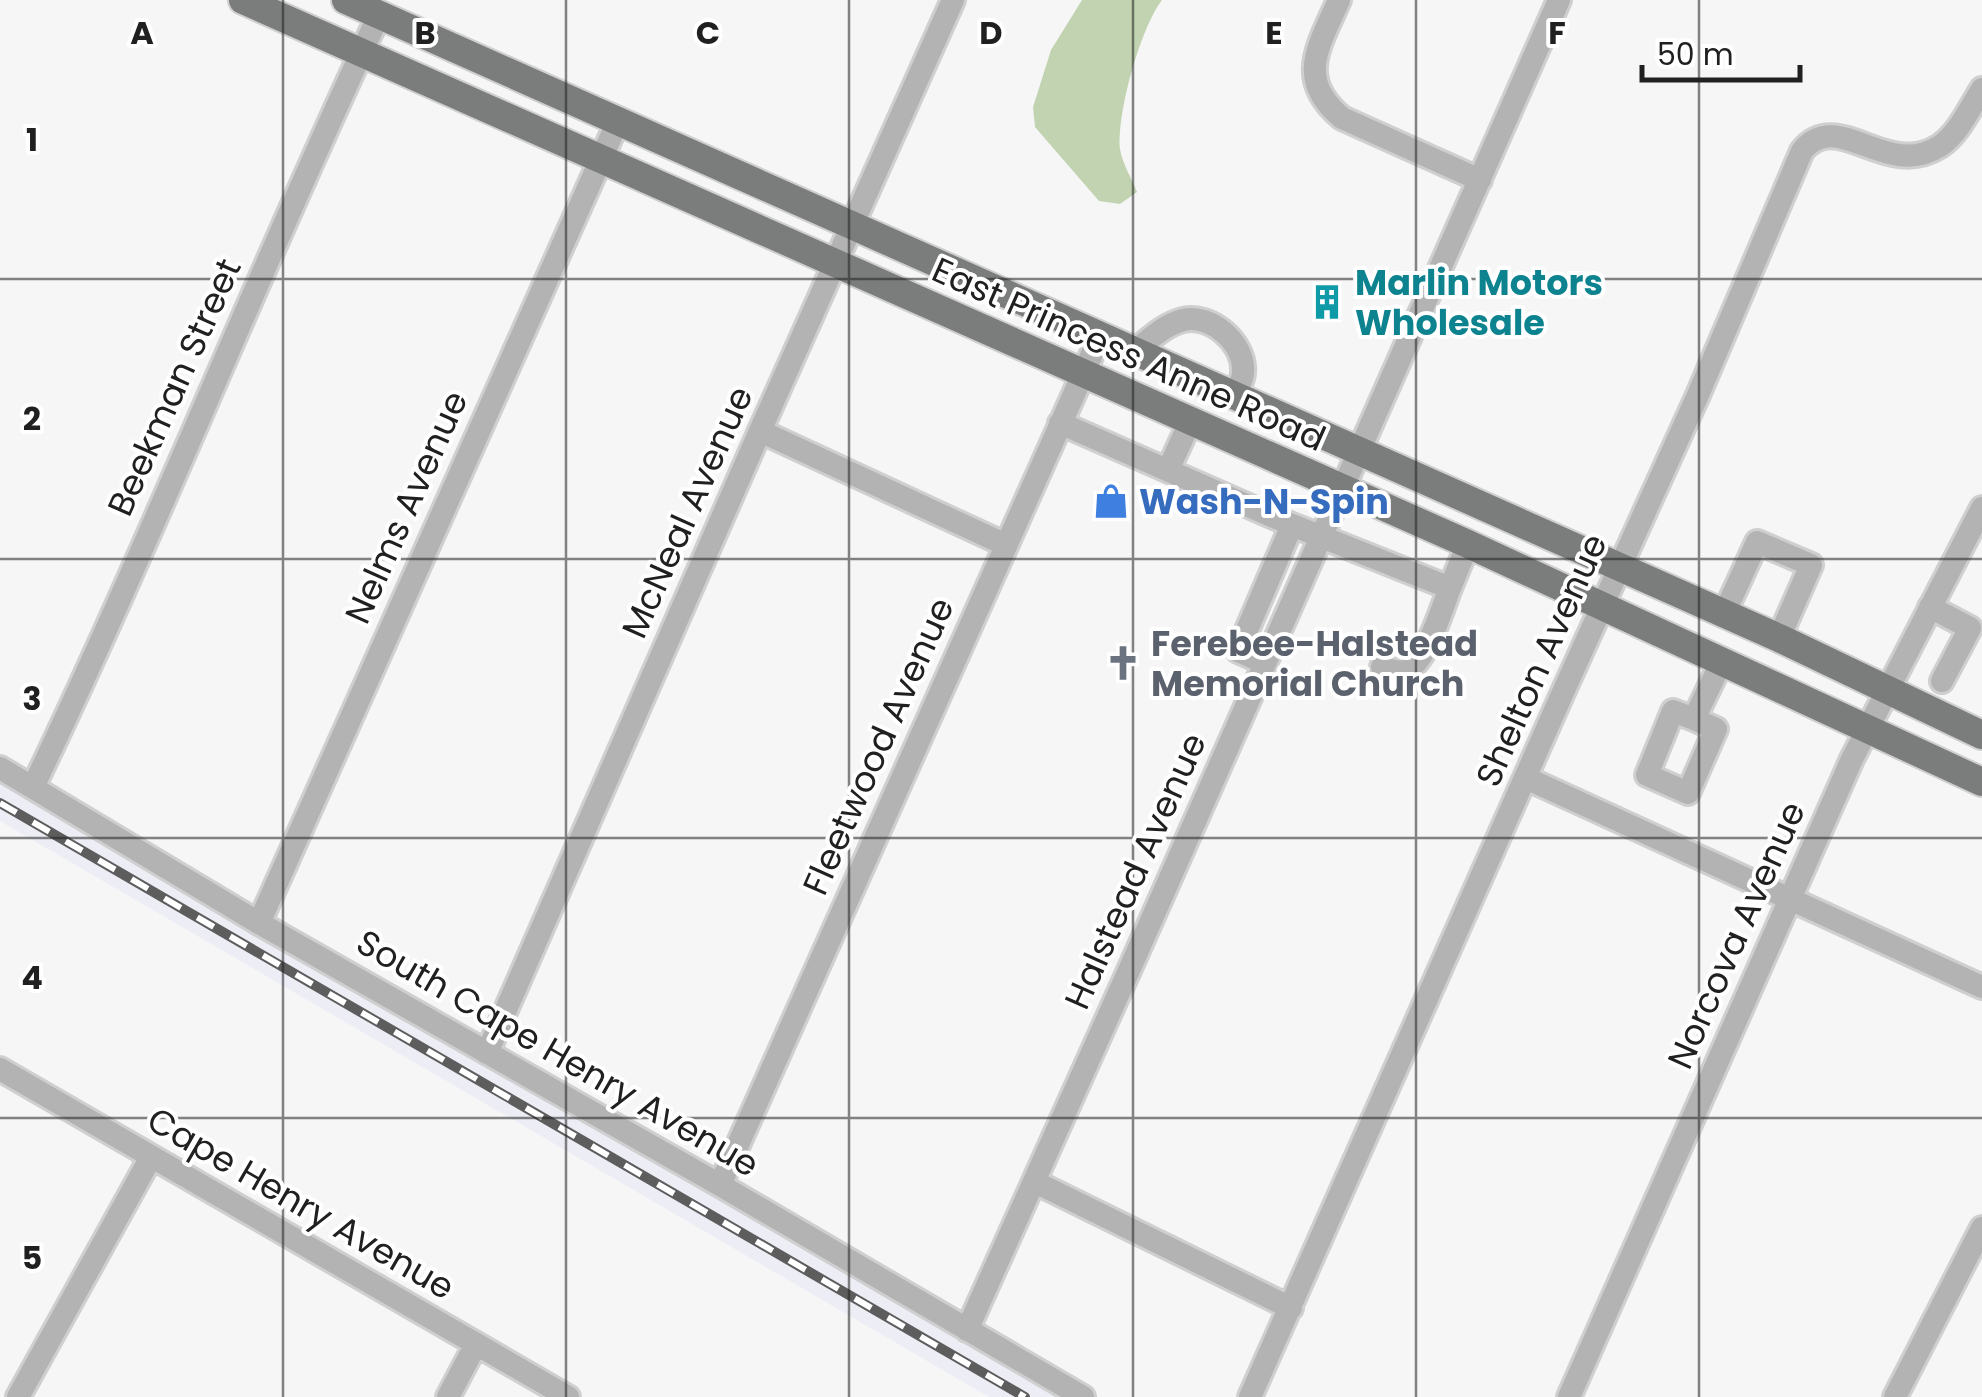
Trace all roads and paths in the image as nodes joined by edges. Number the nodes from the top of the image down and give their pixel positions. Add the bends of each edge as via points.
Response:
1 (243, 0) edge
2 (346, 0) edge
3 (953, 0) edge
4 (1339, 0) edge
5 (1559, 0) edge
6 (379, 15) junction
7 (361, 52) junction
8 (1982, 89) edge
9 (618, 120) junction
10 (600, 160) junction
11 (1480, 180) junction
12 (852, 225) junction
13 (835, 264) junction
14 (1100, 336) junction
15 (1135, 351) junction
16 (1082, 374) junction
17 (1235, 396) junction
18 (1190, 422) junction
19 (1060, 423) junction
20 (760, 432) junction
21 (1358, 451) junction
22 (1168, 470) junction
23 (1341, 490) junction
24 (1982, 508) edge
25 (1292, 524) junction
26 (1322, 535) junction
27 (1468, 544) junction
28 (1006, 545) junction
29 (1621, 568) junction
30 (1450, 588) junction
31 (1604, 606) junction
32 (1930, 608) junction
33 (1724, 614) junction
34 (1779, 638) junction
35 (1722, 661) junction
36 (1265, 663) junction
37 (1382, 667) dead end
38 (1942, 681) dead end
39 (1888, 689) junction
40 (1694, 719) dead end
41 (1868, 728) junction
42 (1982, 734) edge
43 (0, 768) edge
44 (1526, 778) junction
45 (1982, 782) edge
46 (34, 787) junction
47 (1790, 899) junction
48 (258, 923) junction
49 (1982, 986) edge
50 (488, 1052) junction
51 (0, 1069) edge
52 (152, 1157) junction
53 (1034, 1182) junction
54 (720, 1185) junction
55 (1982, 1228) edge
56 (1291, 1308) junction
57 (967, 1330) junction
58 (476, 1344) junction
59 (18, 1397) edge
60 (448, 1397) edge
61 (568, 1397) edge
62 (1083, 1397) edge
63 (1250, 1397) edge
64 (1569, 1397) edge
65 (1895, 1397) edge

1 - 7 main road, East Princess Anne Road
2 - 6 main road, East Princess Anne Road
3 - 12 street, McNeal Avenue
4 - 11 street via 1314,67 1329,108
5 - 11 street, Halstead Avenue
6 - 7 street, Beekman Street
6 - 9 main road, East Princess Anne Road
7 - 10 main road, East Princess Anne Road
7 - 46 street, Beekman Street
8 - 29 street, Shelton Avenue via 1954,132 1925,153 1888,154 1837,135 1808,143
9 - 10 street, Nelms Avenue
9 - 12 main road, East Princess Anne Road
10 - 13 main road, East Princess Anne Road
10 - 48 street, Nelms Avenue
11 - 21 street, Halstead Avenue
12 - 13 street, McNeal Avenue
12 - 14 main road, East Princess Anne Road
13 - 16 main road, East Princess Anne Road
13 - 20 street, McNeal Avenue
14 - 15 main road, East Princess Anne Road
14 - 16 street, Fleetwood Avenue
15 - 17 main road, East Princess Anne Road
15 - 17 street via 1181,321 1219,328 1242,362
16 - 18 main road, East Princess Anne Road
16 - 19 street, Fleetwood Avenue
17 - 21 main road, East Princess Anne Road
18 - 22 street
18 - 23 main road, East Princess Anne Road
19 - 22 street
19 - 28 street, Fleetwood Avenue
20 - 28 street
20 - 50 street, McNeal Avenue
21 - 23 street, Halstead Avenue
21 - 29 main road, East Princess Anne Road
22 - 25 street
23 - 26 street, Halstead Avenue
23 - 27 main road, East Princess Anne Road
24 - 32 street, Norcova Avenue
25 - 26 street
25 - 36 street via 1238,651
26 - 30 street
26 - 36 street, Halstead Avenue
27 - 30 street
27 - 31 main road, East Princess Anne Road
28 - 54 street, Fleetwood Avenue
29 - 31 street, Shelton Avenue
29 - 33 main road, East Princess Anne Road
30 - 37 street via 1414,666 1402,672
31 - 35 main road, East Princess Anne Road
31 - 44 street, Shelton Avenue
32 - 38 street via 1975,619
32 - 39 street, Norcova Avenue
33 - 34 main road, East Princess Anne Road
33 - 34 street via 1757,542 1811,565
34 - 39 main road, East Princess Anne Road
35 - 40 street
35 - 41 main road, East Princess Anne Road
36 - 53 street, Halstead Avenue
39 - 41 street, Norcova Avenue
39 - 42 main road, East Princess Anne Road
41 - 45 main road, East Princess Anne Road
41 - 47 street, Norcova Avenue
43 - 46 street, South Cape Henry Avenue
44 - 47 street
44 - 56 street, Shelton Avenue
46 - 48 street, South Cape Henry Avenue
47 - 49 street
47 - 64 street, Norcova Avenue
48 - 50 street, South Cape Henry Avenue
50 - 54 street, South Cape Henry Avenue
51 - 52 street, Cape Henry Avenue
52 - 58 street, Cape Henry Avenue
52 - 59 street
53 - 56 street
53 - 57 street, Halstead Avenue
54 - 57 street, South Cape Henry Avenue
55 - 65 street
56 - 63 street, Shelton Avenue
57 - 62 street, South Cape Henry Avenue
58 - 60 street
58 - 61 street, Cape Henry Avenue

